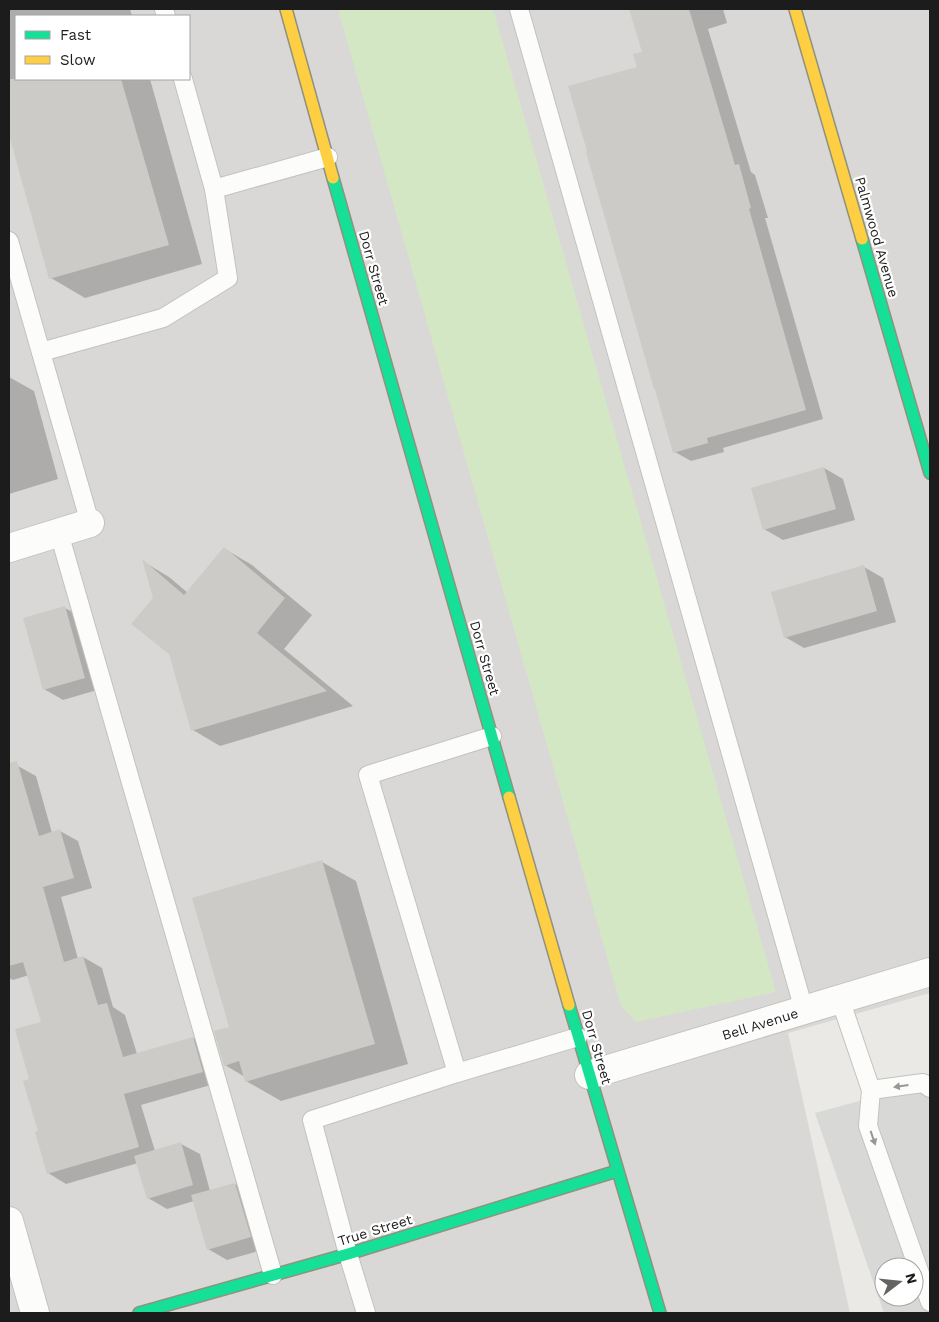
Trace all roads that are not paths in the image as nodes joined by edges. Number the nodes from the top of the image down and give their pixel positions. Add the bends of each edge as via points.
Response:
1 (286, 9) edge
2 (519, 9) edge
3 (795, 9) edge
4 (183, 80) edge
5 (328, 157) junction
6 (214, 189) junction
7 (9, 241) edge
8 (41, 352) junction
9 (930, 473) edge
10 (90, 523) joint
11 (59, 533) junction
12 (9, 548) edge
13 (492, 736) junction
14 (930, 972) edge
15 (840, 999) junction
16 (804, 1010) junction
17 (578, 1037) junction
18 (457, 1073) junction
19 (589, 1075) junction
20 (930, 1088) edge
21 (871, 1090) junction
22 (618, 1171) junction
23 (9, 1221) edge
24 (348, 1254) junction
25 (273, 1275) junction
26 (930, 1302) edge
27 (35, 1313) edge
28 (139, 1313) edge
29 (366, 1313) edge
30 (660, 1313) edge

1 - 5 main road, Dorr Street
2 - 16 lane
3 - 9 main road, Palmwood Avenue
4 - 6 lane
5 - 6 lane
5 - 13 main road, Dorr Street
6 - 8 lane via 228,278 163,318
7 - 8 lane
8 - 10 lane
10 - 11 street
11 - 12 street
11 - 25 lane
13 - 17 main road, Dorr Street
13 - 18 lane via 368,775
14 - 15 street, Bell Avenue
15 - 16 street, Bell Avenue
15 - 21 lane
16 - 19 street, Bell Avenue
17 - 18 lane
17 - 19 main road, Dorr Street
18 - 24 lane via 312,1120
19 - 22 main road, Dorr Street
20 -> 21 lane via 923,1083
21 -> 26 lane via 868,1126
22 - 24 main road, True Street
22 - 30 main road, Dorr Street
23 - 27 street
24 - 25 main road, True Street
24 - 29 lane
25 - 28 main road, True Street

